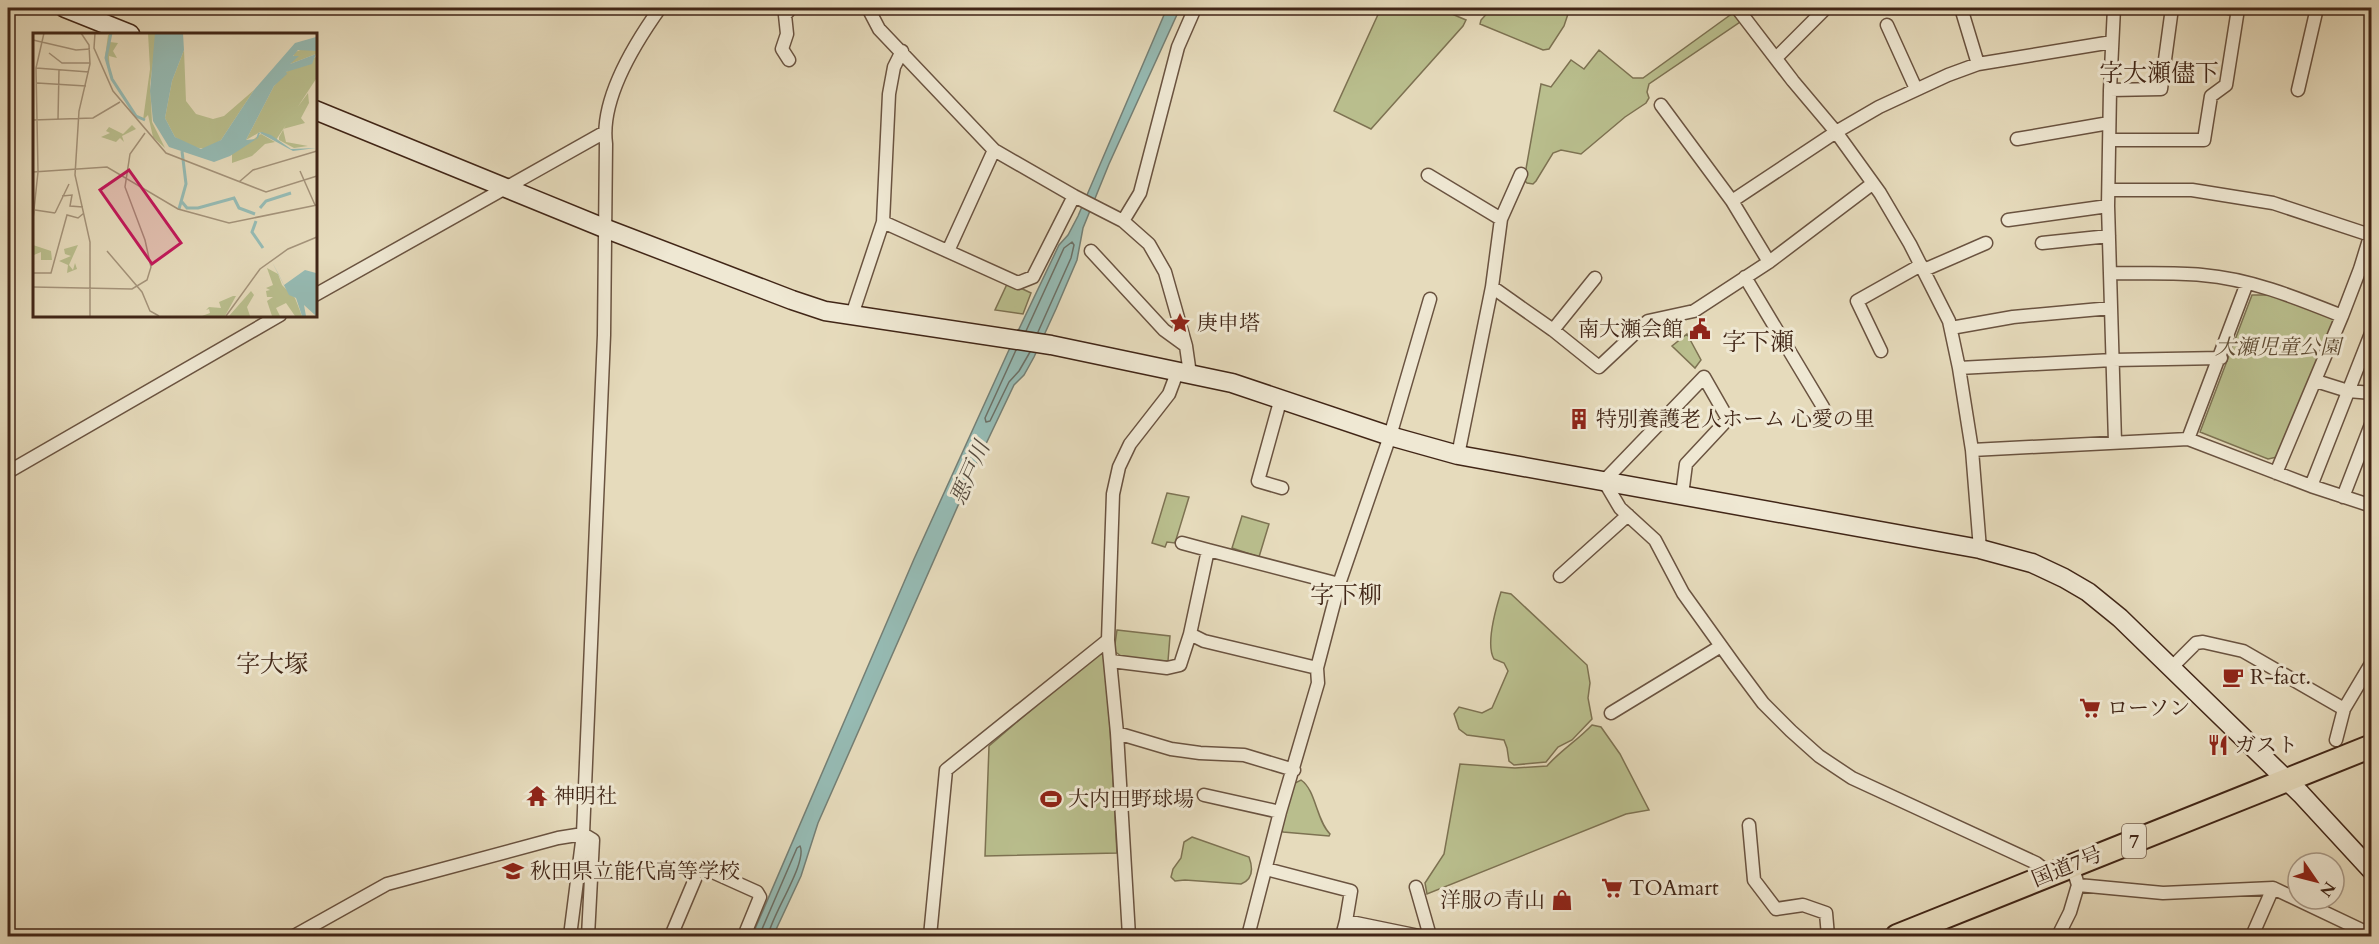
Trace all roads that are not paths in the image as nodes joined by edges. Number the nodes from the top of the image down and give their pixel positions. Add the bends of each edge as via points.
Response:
1 (64, 8) edge
2 (660, 8) edge
3 (791, 8) edge
4 (868, 8) edge
5 (1196, 8) edge
6 (1737, 8) edge
7 (1826, 8) edge
8 (1961, 8) edge
9 (2114, 8) edge
10 (2172, 8) edge
11 (2229, 8) edge
12 (2317, 8) edge
13 (1887, 25) dead end
14 (127, 33) edge
15 (2112, 42) junction
16 (902, 51) junction
17 (1776, 58) junction
18 (789, 60) dead end
19 (1978, 64) junction
20 (1916, 89) junction
21 (2110, 90) junction
22 (2298, 90) dead end
23 (1660, 105) dead end
24 (316, 110) edge
25 (2109, 123) junction
26 (605, 132) junction
27 (1836, 132) junction
28 (2017, 139) dead end
29 (2110, 140) junction
30 (994, 150) junction
31 (1521, 174) dead end
32 (1428, 175) dead end
33 (1872, 184) junction
34 (504, 188) junction
35 (2110, 190) junction
36 (1074, 196) junction
37 (1732, 201) junction
38 (2108, 206) junction
39 (1501, 219) junction
40 (2008, 220) dead end
41 (1123, 221) junction
42 (883, 222) junction
43 (604, 228) junction
44 (2371, 233) edge
45 (2109, 236) junction
46 (1986, 243) dead end
47 (2042, 243) dead end
48 (948, 251) junction
49 (1091, 251) dead end
50 (1769, 262) junction
51 (1922, 268) junction
52 (2366, 272) edge
53 (2110, 273) junction
54 (1745, 277) junction
55 (1595, 278) dead end
56 (2247, 283) junction
57 (1492, 287) junction
58 (316, 294) edge
59 (1430, 299) dead end
60 (2111, 308) junction
61 (852, 315) junction
62 (278, 316) edge
63 (2343, 316) junction
64 (1950, 328) junction
65 (1553, 330) junction
66 (2372, 331) edge
67 (1186, 346) junction
68 (1881, 351) dead end
69 (2221, 358) junction
70 (2113, 360) junction
71 (1959, 369) junction
72 (1184, 372) junction
73 (2316, 381) junction
74 (2348, 391) junction
75 (2372, 393) edge
76 (1281, 398) junction
77 (1823, 407) dead end
78 (2372, 422) edge
79 (1390, 436) junction
80 (2188, 439) junction
81 (2115, 442) junction
82 (1972, 450) junction
83 (1458, 454) junction
84 (8, 472) edge
85 (2276, 473) junction
86 (1604, 481) junction
87 (2311, 486) junction
88 (1282, 488) dead end
89 (1682, 495) junction
90 (2343, 496) junction
91 (2372, 506) edge
92 (1628, 515) junction
93 (1182, 543) dead end
94 (1980, 549) junction
95 (1208, 550) junction
96 (1560, 576) dead end
97 (1339, 584) junction
98 (1190, 634) junction
99 (1108, 640) junction
100 (1721, 646) junction
101 (1111, 661) junction
102 (2372, 662) edge
103 (1317, 668) junction
104 (2171, 668) junction
105 (2344, 709) junction
106 (1611, 713) dead end
107 (1117, 733) junction
108 (2336, 740) dead end
109 (2372, 746) edge
110 (1294, 771) junction
111 (2287, 780) junction
112 (1204, 795) dead end
113 (1280, 812) junction
114 (1749, 825) dead end
115 (583, 834) junction
116 (1266, 869) junction
117 (2372, 871) edge
118 (2050, 874) junction
119 (2075, 875) junction
120 (1416, 887) dead end
121 (2273, 888) junction
122 (1346, 921) junction
123 (2372, 935) edge
124 (294, 936) edge
125 (570, 936) edge
126 (588, 936) edge
127 (671, 936) edge
128 (744, 936) edge
129 (930, 936) edge
130 (1129, 936) edge
131 (1248, 936) edge
132 (1342, 936) edge
133 (1419, 936) edge
134 (1430, 936) edge
135 (1828, 936) edge
136 (1897, 936) edge
137 (2058, 936) edge
138 (2252, 936) edge

1 - 14 street
2 - 26 street via 642,33 620,78
3 - 18 street via 785,15 787,34 783,48
4 - 16 street via 879,29
5 - 41 street via 1178,47 1140,193
6 - 17 street
7 - 17 street
8 - 19 street
9 - 15 street
10 - 21 street via 2161,89
11 - 29 street via 2238,9 2226,85 2211,96 2204,140
12 - 22 street
13 - 20 street
15 - 19 street
15 - 21 street
16 - 30 street
16 - 42 street via 894,67 889,94
17 - 27 street
19 - 20 street
20 - 27 street
21 - 25 street
23 - 37 street
24 - 34 street
25 - 28 street
25 - 29 street
26 - 34 street
26 - 43 street
27 - 33 street
27 - 37 street
29 - 35 street
30 - 36 street
30 - 48 street
31 - 39 street
32 - 39 street
33 - 50 street
33 - 51 street
34 - 43 street
34 - 58 street
35 - 38 street
35 - 44 street via 2192,190 2273,203
36 - 41 street
36 - 48 street via 1033,278 1018,283
37 - 50 street
38 - 40 street
38 - 45 street
39 - 57 street
41 - 67 street via 1149,244 1165,272
42 - 48 street
42 - 61 street
43 - 61 street via 792,300
43 - 115 street via 604,334
44 - 52 street
45 - 47 street
45 - 53 street
46 - 51 street
49 - 67 street via 1164,330
50 - 54 street
51 - 64 street
51 - 68 street via 1857,301
52 - 63 street
53 - 56 street via 2202,275
53 - 60 street
54 - 65 street via 1694,311 1648,321 1599,367
54 - 77 street
55 - 65 street
56 - 63 street
56 - 69 street
57 - 65 street
57 - 83 street
59 - 79 street
60 - 64 street via 2013,317
60 - 70 street
61 - 72 street via 1051,345
62 - 84 street
63 - 73 street
64 - 71 street
66 - 74 street
67 - 72 street
69 - 70 street
69 - 80 street
70 - 71 street
70 - 81 street
71 - 82 street
72 - 76 street
72 - 99 street via 1130,444 1119,467 1113,495
73 - 74 street
73 - 85 street
74 - 75 street
74 - 87 street
76 - 79 street
76 - 88 street via 1258,481
78 - 90 street
79 - 83 street
79 - 97 street
80 - 81 street
80 - 85 street
81 - 82 street
82 - 94 street
83 - 86 street
85 - 87 street
86 - 89 street
86 - 89 street via 1704,377 1728,419 1686,464
86 - 92 street
87 - 90 street
89 - 94 street
90 - 91 street
92 - 96 street
92 - 100 street via 1655,540 1683,593
93 - 95 street
94 - 104 street via 2032,563 2088,592
95 - 97 street
95 - 98 street
97 - 103 street
98 - 101 street via 1179,665 1167,668
98 - 103 street
99 - 101 street
99 - 129 street via 946,771
100 - 106 street
100 - 118 street via 1763,703 1819,756 1852,778 2036,863
101 - 107 street
102 - 105 street
103 - 110 street via 1318,683
104 - 105 street via 2196,643 2243,651
104 - 111 street
105 - 108 street
107 - 110 street via 1171,749 1244,756
107 - 130 street
109 - 111 highway, 国道7号 / 7
110 - 113 street
111 - 117 street
111 - 119 highway, 国道7号 / 7
112 - 113 street
113 - 116 street
114 - 135 street via 1754,880 1776,909 1803,905 1826,913
115 - 124 street via 387,884
115 - 125 street
115 - 126 street via 593,840
116 - 122 street via 1351,891
116 - 131 street
118 - 119 highway, 国道7号 / 7
118 - 136 highway, 国道7号 / 7
119 - 121 street via 2163,893
119 - 137 street via 2070,912
120 - 134 street
121 - 123 street
121 - 138 street
122 - 132 street
122 - 133 street
127 - 128 street via 698,872 708,870 757,892 760,897

